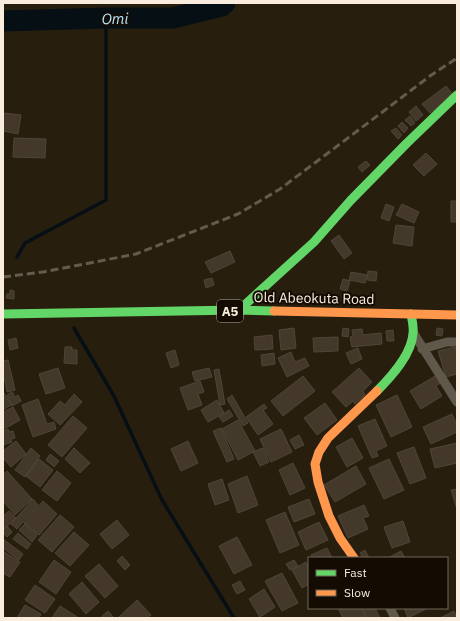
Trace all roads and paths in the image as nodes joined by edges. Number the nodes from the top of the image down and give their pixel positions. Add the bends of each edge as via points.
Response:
1 (457, 95) edge
2 (239, 310) junction
3 (3, 314) edge
4 (411, 314) junction
5 (457, 315) edge
6 (414, 334) junction
7 (457, 342) edge
8 (422, 348) junction
9 (457, 402) edge
10 (353, 557) edge
11 (390, 609) edge
12 (395, 618) edge

1 - 2 main road via 351,200 314,242
2 - 3 main road, Old Abeokuta Road / A5
2 - 4 main road, Old Abeokuta Road / A5
4 - 5 main road, Old Abeokuta Road / A5
4 - 6 main road
6 - 8 street
6 - 10 main road via 410,349 398,369 338,427 322,445 315,462 316,477 327,510 339,537
7 - 8 street
8 - 9 street
11 - 12 street

